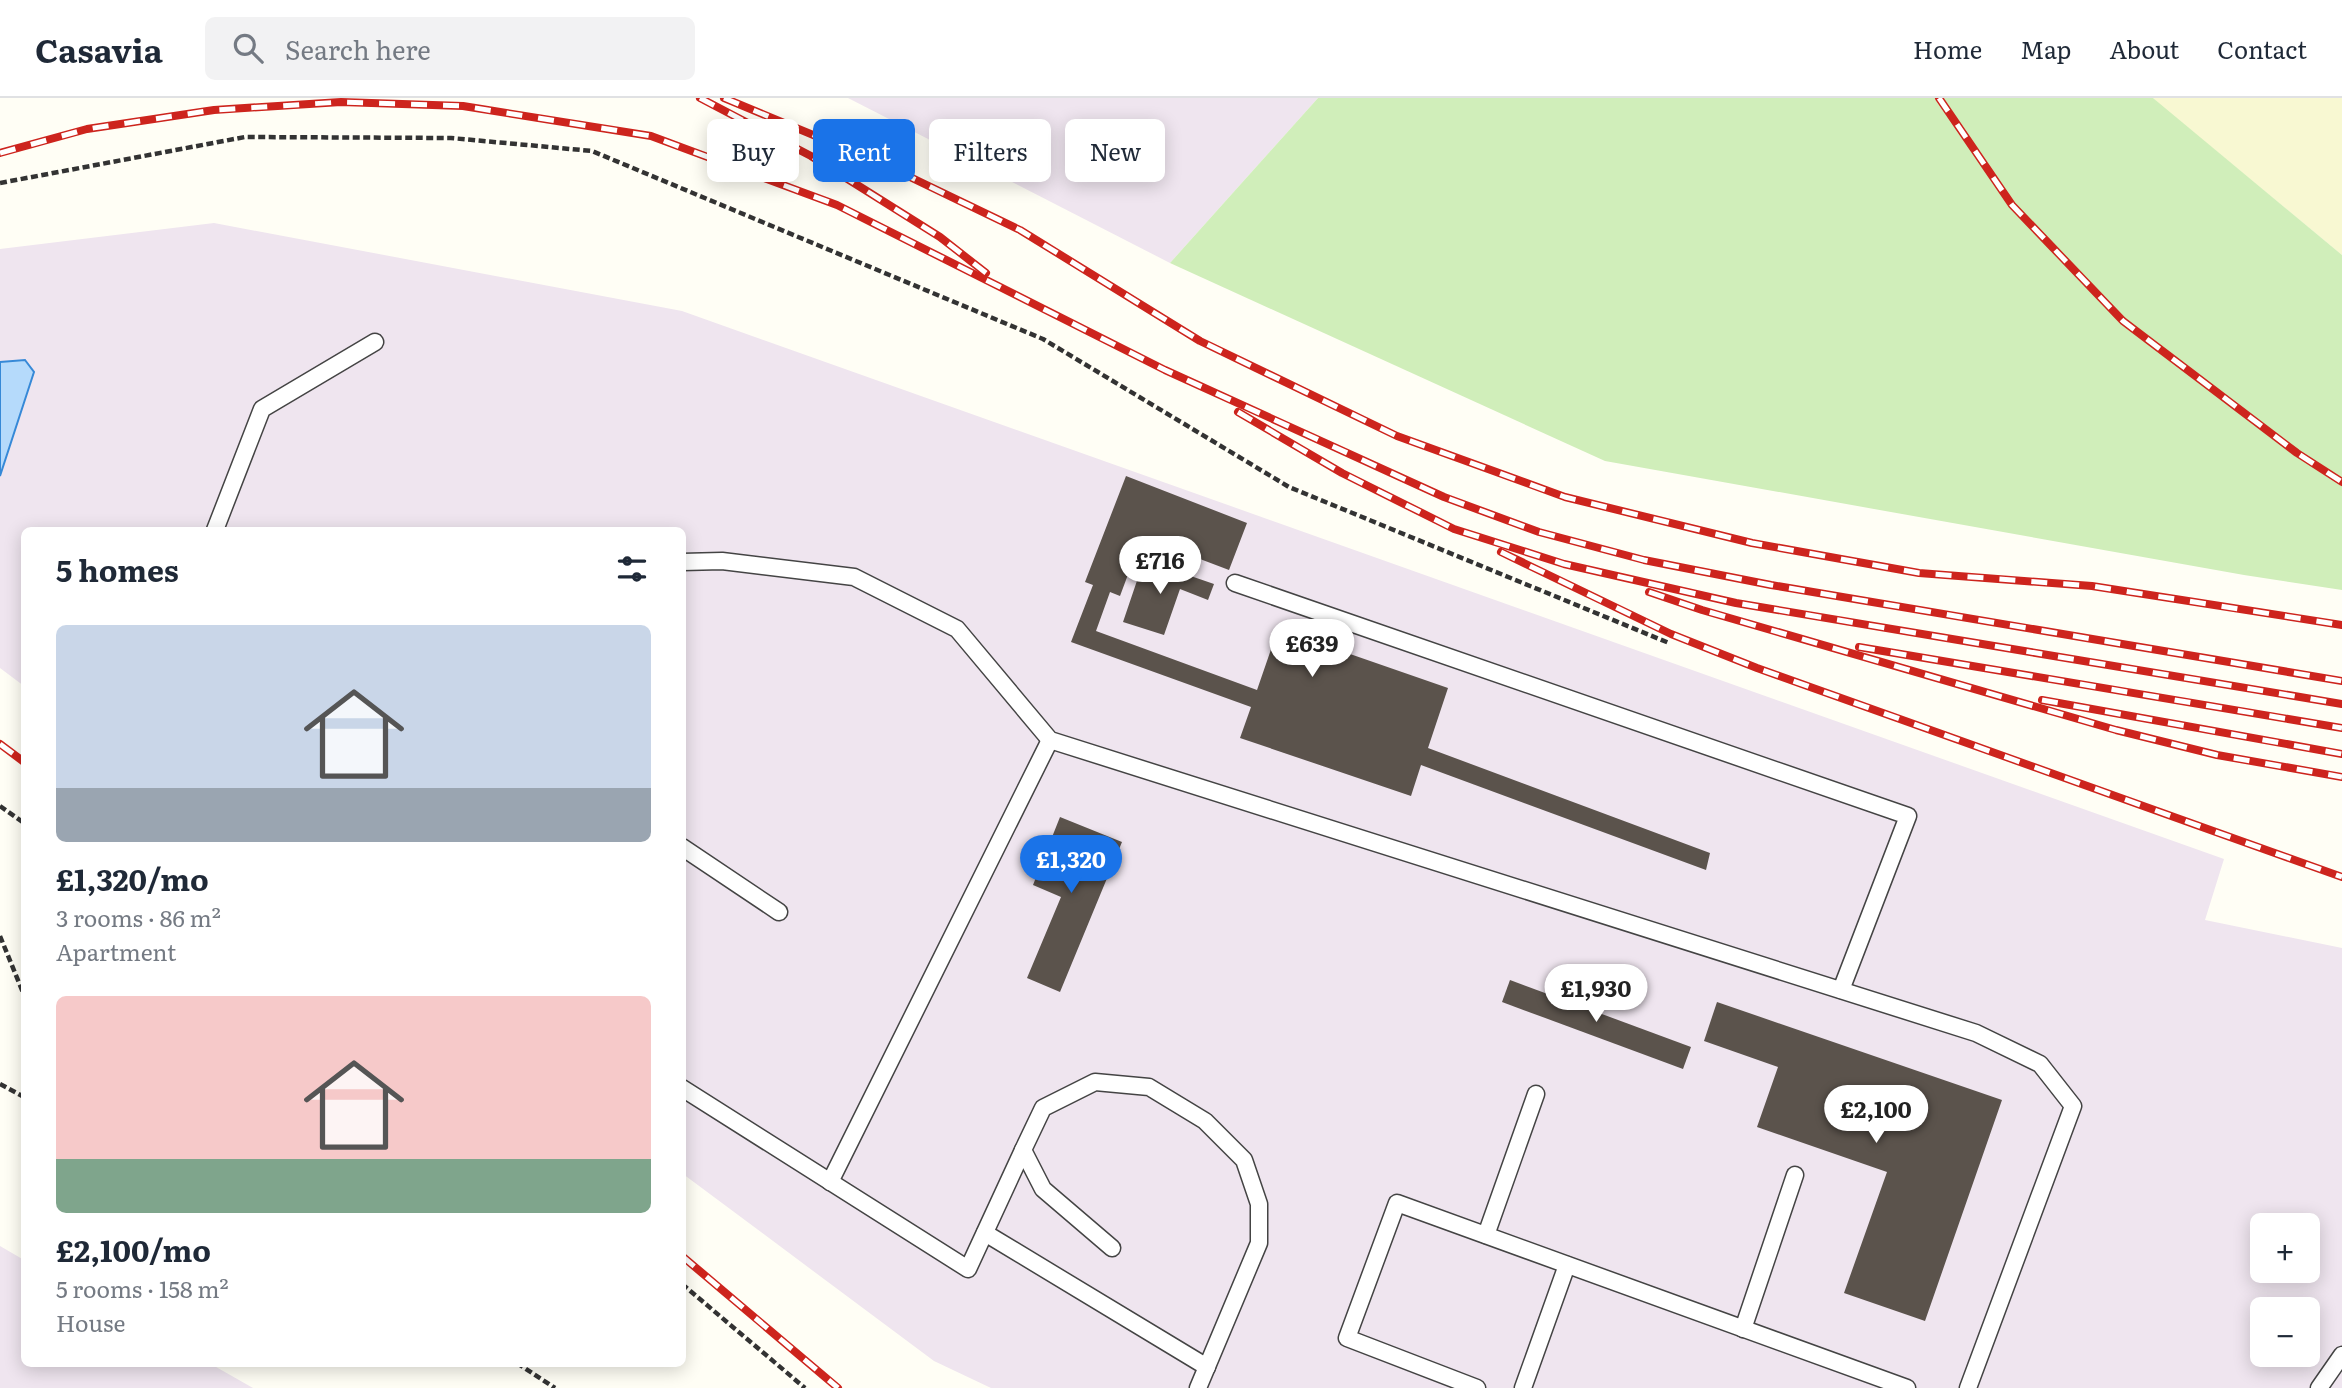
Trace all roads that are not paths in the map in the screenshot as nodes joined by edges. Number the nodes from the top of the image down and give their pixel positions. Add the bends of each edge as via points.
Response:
1 (375, 342) dead end
2 (216, 527) edge
3 (686, 562) edge
4 (1236, 583) dead end
5 (1050, 740) junction
6 (686, 850) edge
7 (779, 912) dead end
8 (1841, 990) junction
9 (686, 1091) edge
10 (1536, 1094) dead end
11 (1023, 1150) junction
12 (1795, 1175) dead end
13 (830, 1182) junction
14 (985, 1233) junction
15 (1486, 1235) junction
16 (1112, 1248) dead end
17 (1567, 1265) junction
18 (1743, 1329) junction
19 (2342, 1355) edge
20 (1207, 1367) junction
21 (1198, 1388) edge
22 (1477, 1388) edge
23 (1522, 1388) edge
24 (1905, 1388) edge
25 (1968, 1388) edge
26 (2319, 1388) edge

1 - 2 lane via 262,409
3 - 5 lane via 722,561 854,577 957,629
4 - 8 lane via 1908,816
5 - 8 lane
5 - 13 lane
6 - 7 lane
8 - 25 lane via 1976,1033 2040,1064 2073,1106
9 - 13 lane
10 - 15 lane
11 - 14 lane
11 - 16 lane via 1043,1189
11 - 20 lane via 1043,1108 1095,1082 1149,1087 1205,1121 1244,1160 1259,1204 1259,1243
12 - 18 lane
13 - 14 lane via 968,1269
14 - 20 lane
15 - 17 lane
15 - 22 lane via 1397,1203 1348,1338
17 - 18 lane
17 - 23 lane
18 - 24 lane
19 - 26 lane
20 - 21 lane

